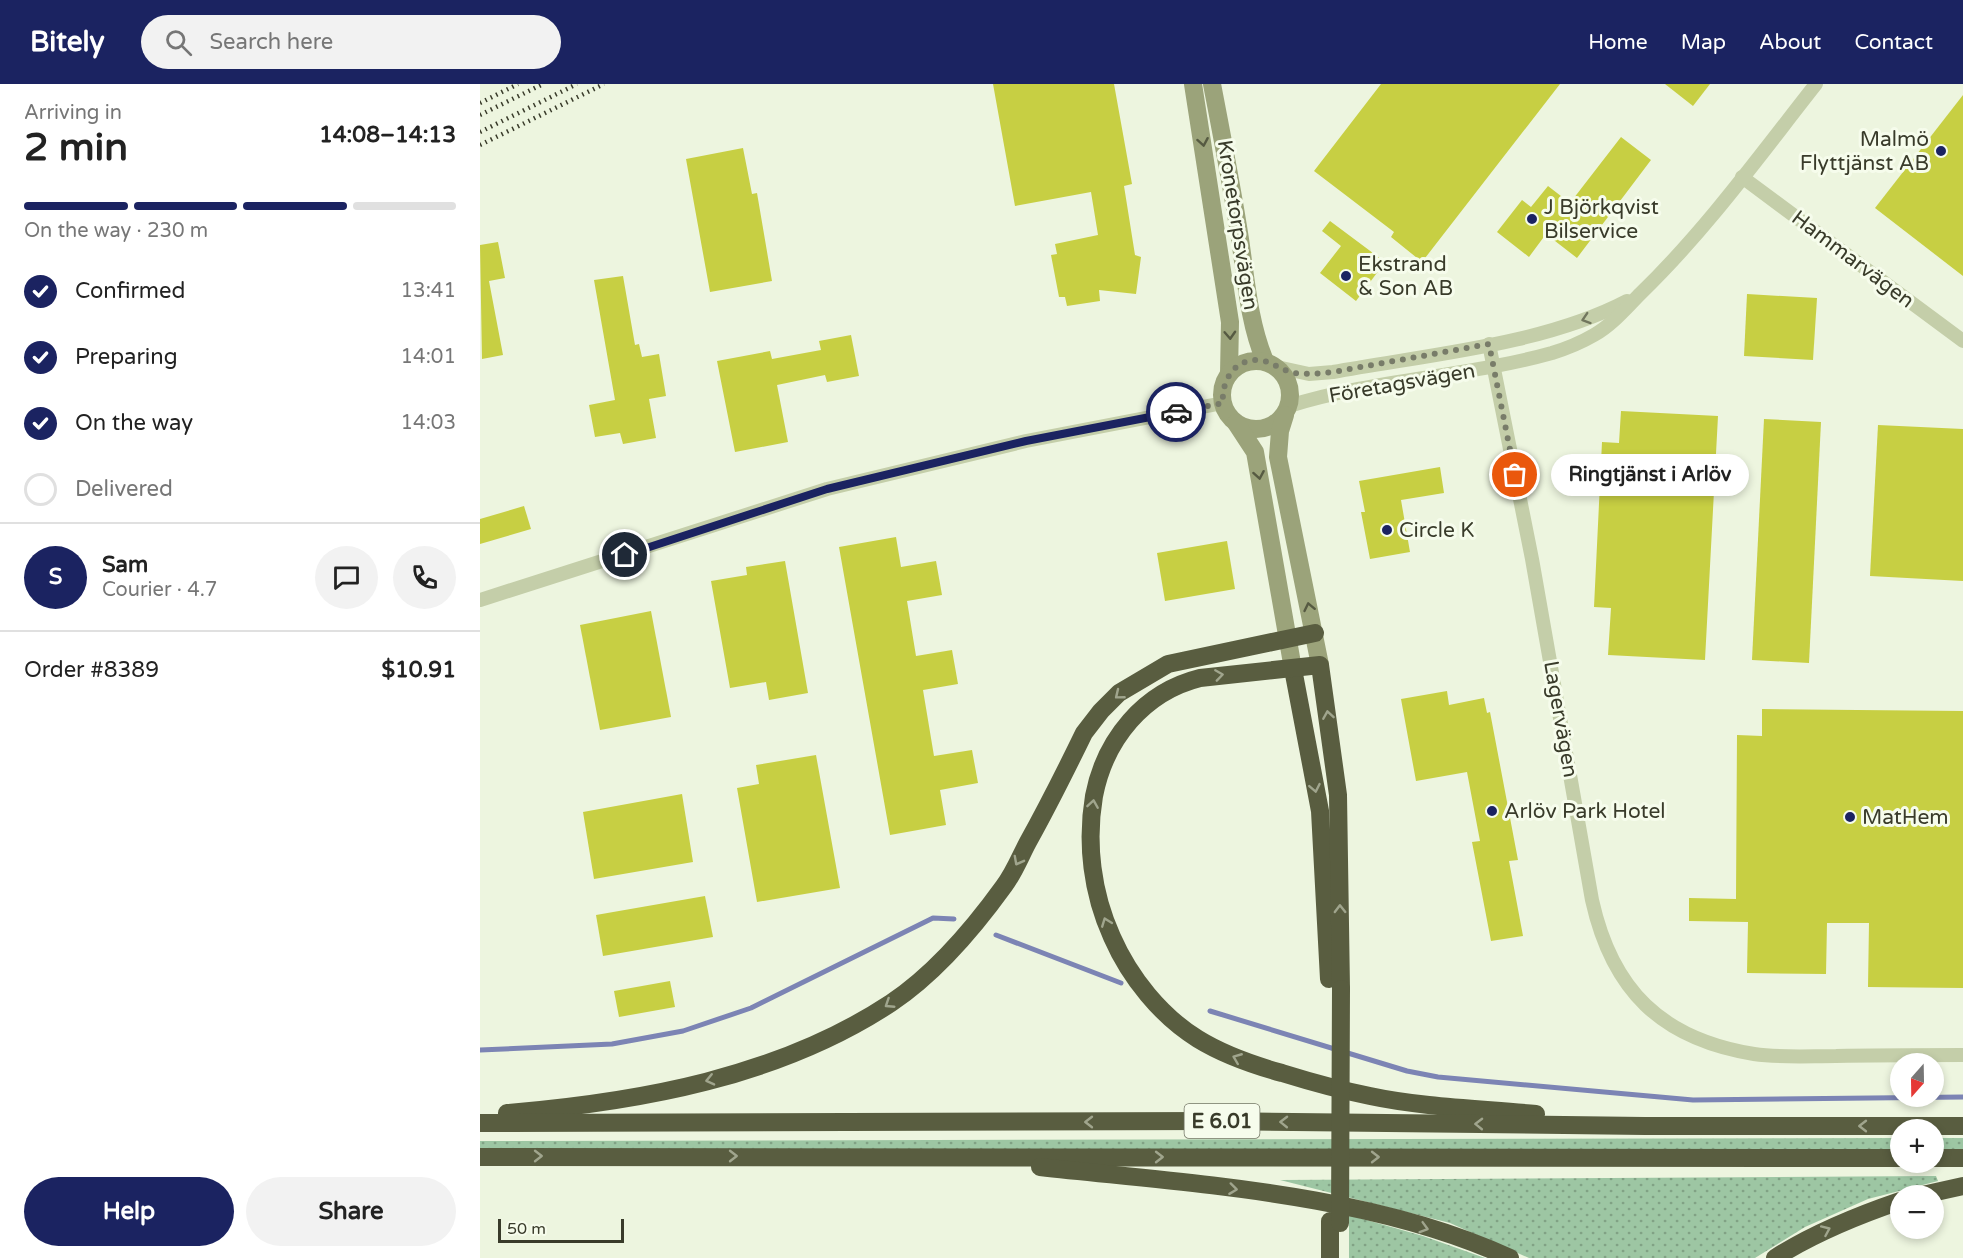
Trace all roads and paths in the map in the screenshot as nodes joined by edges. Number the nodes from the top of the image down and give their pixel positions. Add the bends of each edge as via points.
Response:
1 (1193, 84) edge
2 (1212, 84) edge
3 (1816, 84) edge
4 (1742, 177) junction
5 (1639, 295) junction
6 (1963, 341) edge
7 (1489, 344) junction
8 (1271, 364) junction
9 (1495, 366) junction
10 (1229, 374) junction
11 (1223, 403) junction
12 (1287, 411) junction
13 (1236, 423) junction
14 (480, 600) edge
15 (1315, 633) junction
16 (1288, 637) junction
17 (1320, 665) junction
18 (1293, 669) junction
19 (1335, 988) junction
20 (1963, 1055) edge
21 (480, 1114) edge
22 (480, 1123) edge
23 (1646, 1126) junction
24 (1963, 1126) edge
25 (480, 1156) edge
26 (945, 1157) junction
27 (1890, 1158) edge
28 (1944, 1158) edge
29 (1963, 1158) edge
30 (1963, 1186) edge
31 (1944, 1190) edge
32 (1890, 1204) edge
33 (1335, 1222) junction
34 (1330, 1258) edge
35 (1341, 1258) edge
36 (1510, 1258) edge
37 (1775, 1258) edge

1 -> 10 main road, Kronetorpsvägen via 1230,322
2 - 8 main road, Kronetorpsvägen via 1232,183 1252,318
3 - 4 street, Företagsvägen
4 - 5 street, Företagsvägen via 1675,261
4 - 6 street, Hammarvägen
5 -> 7 street, Företagsvägen via 1606,312 1545,332
5 - 9 street, Företagsvägen via 1593,336 1554,352
7 - 8 street, Företagsvägen via 1333,372 1309,374
7 - 9 street, Lagervägen
8 - 10 main road via 1245,362
8 - 12 main road via 1287,378 1291,392
9 - 12 street, Företagsvägen via 1408,380
9 - 20 street, Lagervägen via 1592,900 1603,939 1624,982 1647,1007 1674,1026 1731,1049 1779,1056
10 - 11 main road via 1224,383
11 - 13 main road
11 - 14 street via 1026,441 827,489
12 - 13 main road via 1275,424 1262,429 1248,429
15 -> 12 main road via 1278,457 1280,430
13 -> 16 main road via 1255,452
15 - 16 highway
15 - 17 main road
16 - 18 main road
16 -> 21 highway via 1168,664 1119,693 1084,733 1006,884 971,929 935,968 893,1002 846,1030 726,1076 659,1092 604,1102
17 - 18 highway
19 -> 17 highway via 1338,795
18 -> 19 highway via 1320,811
23 -> 18 highway via 1371,1097 1298,1078 1238,1059 1198,1039 1156,1005 1133,976 1103,916 1092,862 1092,812 1106,757 1134,716 1156,697 1184,682 1220,674
19 - 33 highway
23 -> 22 highway, E 6.01 via 1227,1121
24 -> 23 highway, E 6.01
25 -> 26 highway, E 6.01
26 -> 27 highway, E 6.01
26 -> 36 highway via 1301,1199 1420,1226
28 - 29 highway
30 - 31 highway
37 -> 32 highway via 1802,1240
33 - 34 highway
33 - 35 highway

